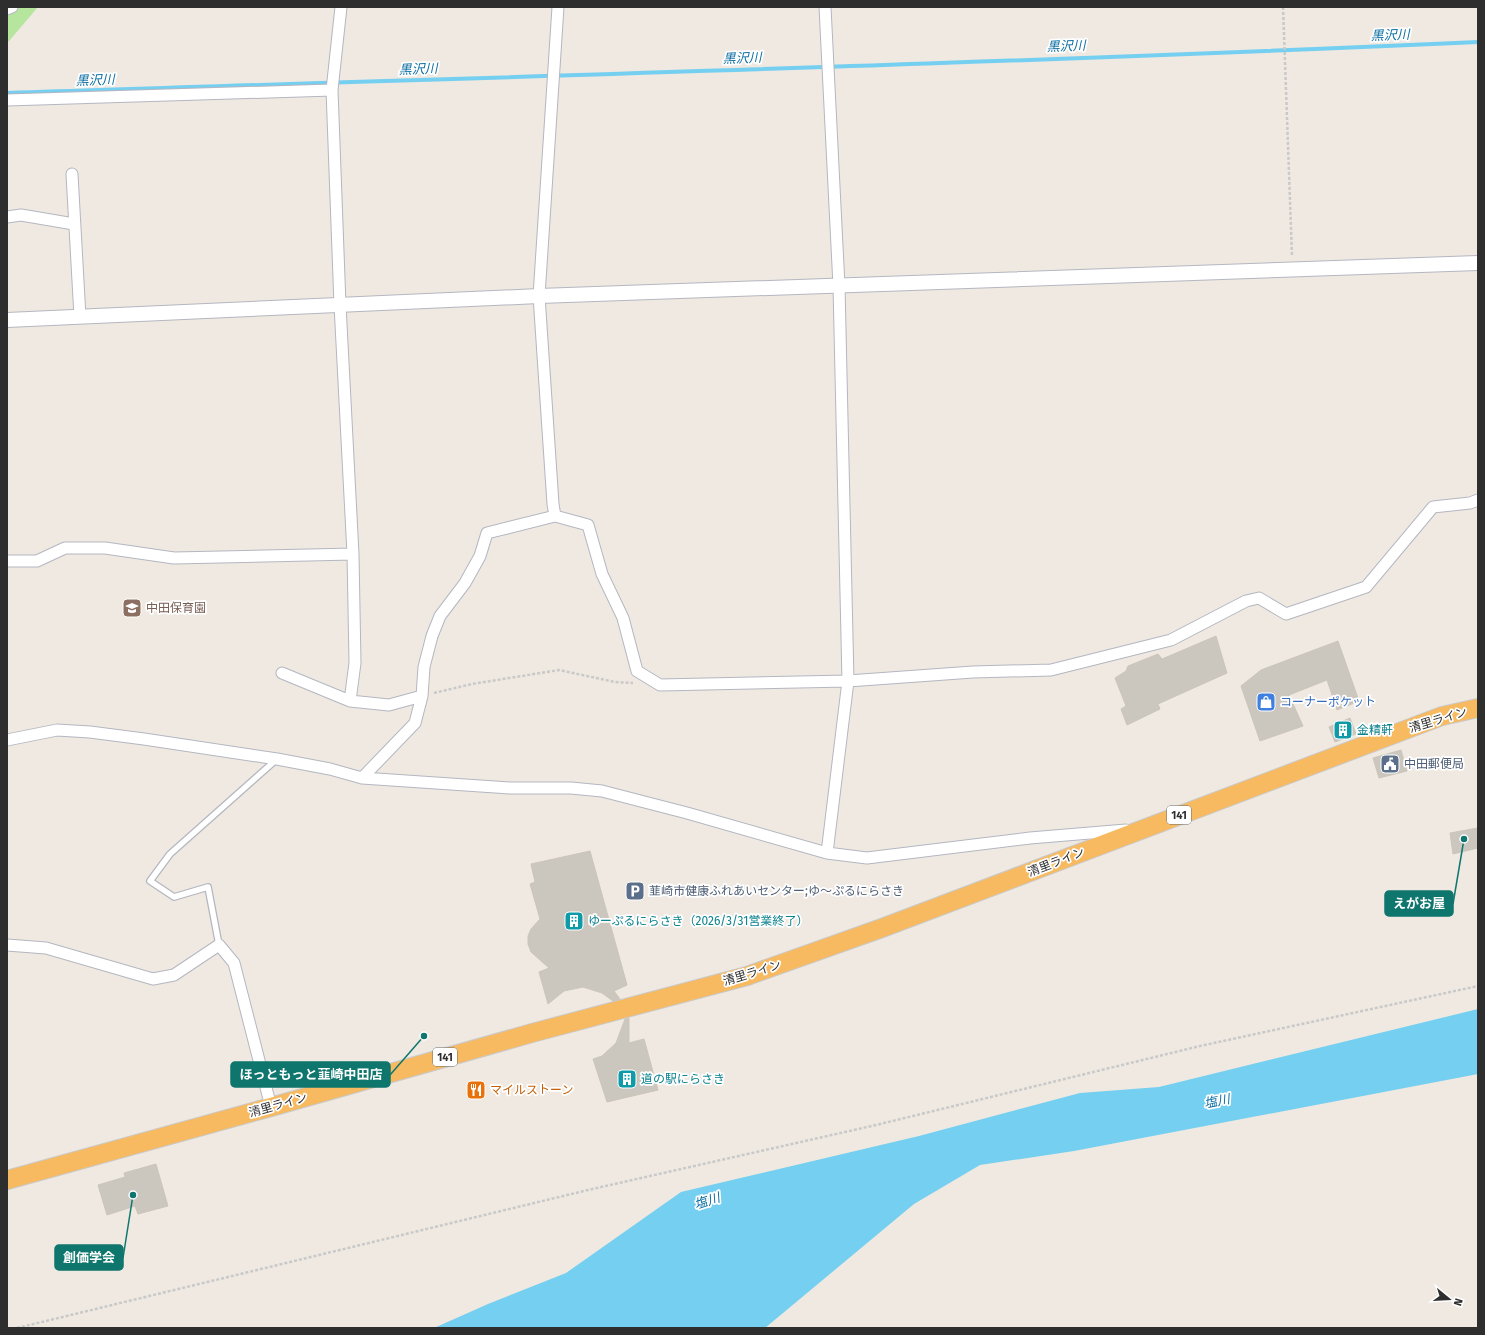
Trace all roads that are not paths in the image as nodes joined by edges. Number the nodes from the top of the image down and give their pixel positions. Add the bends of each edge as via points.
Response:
1 (12, 7) edge
2 (341, 7) edge
3 (558, 7) edge
4 (825, 7) edge
5 (7, 9) edge
6 (332, 90) junction
7 (7, 100) edge
8 (72, 174) dead end
9 (7, 217) edge
10 (74, 224) junction
11 (1478, 263) edge
12 (838, 286) junction
13 (539, 296) junction
14 (340, 305) junction
15 (80, 317) junction
16 (7, 320) edge
17 (1478, 500) edge
18 (555, 516) junction
19 (352, 554) junction
20 (7, 561) edge
21 (282, 673) dead end
22 (848, 681) junction
23 (422, 696) junction
24 (350, 701) junction
25 (1478, 708) edge
26 (7, 740) edge
27 (278, 759) junction
28 (362, 778) junction
29 (1143, 829) junction
30 (827, 853) junction
31 (7, 945) edge
32 (219, 945) junction
33 (271, 1107) junction
34 (7, 1180) edge

1 - 5 street
2 - 6 street
3 - 13 street
4 - 12 street
6 - 7 street
6 - 14 street
8 - 10 street
9 - 10 street via 21,215
10 - 15 street
11 - 12 street
12 - 13 street
12 - 22 street
13 - 14 street
13 - 18 street
14 - 15 street
14 - 19 street
15 - 16 street
17 - 22 street via 1433,507 1366,587 1286,614 1259,598 1246,601 1171,640 1051,670 972,672
18 - 22 street via 588,525 602,574 623,618 637,671 660,685
18 - 23 street via 487,533 480,556 465,583 440,616 432,636 424,667
19 - 20 street via 174,558 105,548 65,548 37,562
19 - 24 street via 355,663
21 - 24 street
22 - 30 street
23 - 24 street via 389,705
23 - 28 street via 415,723
25 - 29 highway, 清里ライン / 141 via 1442,716
26 - 27 street via 57,730 90,732
27 - 28 street
27 - 32 lane via 170,854 150,881 174,897 208,887
28 - 30 street via 602,791
29 - 30 street via 1030,838 867,858
29 - 33 highway, 清里ライン / 141 via 747,976 532,1033
31 - 32 street via 46,948 153,979 174,975
32 - 33 street via 234,963
33 - 34 highway, 清里ライン / 141

